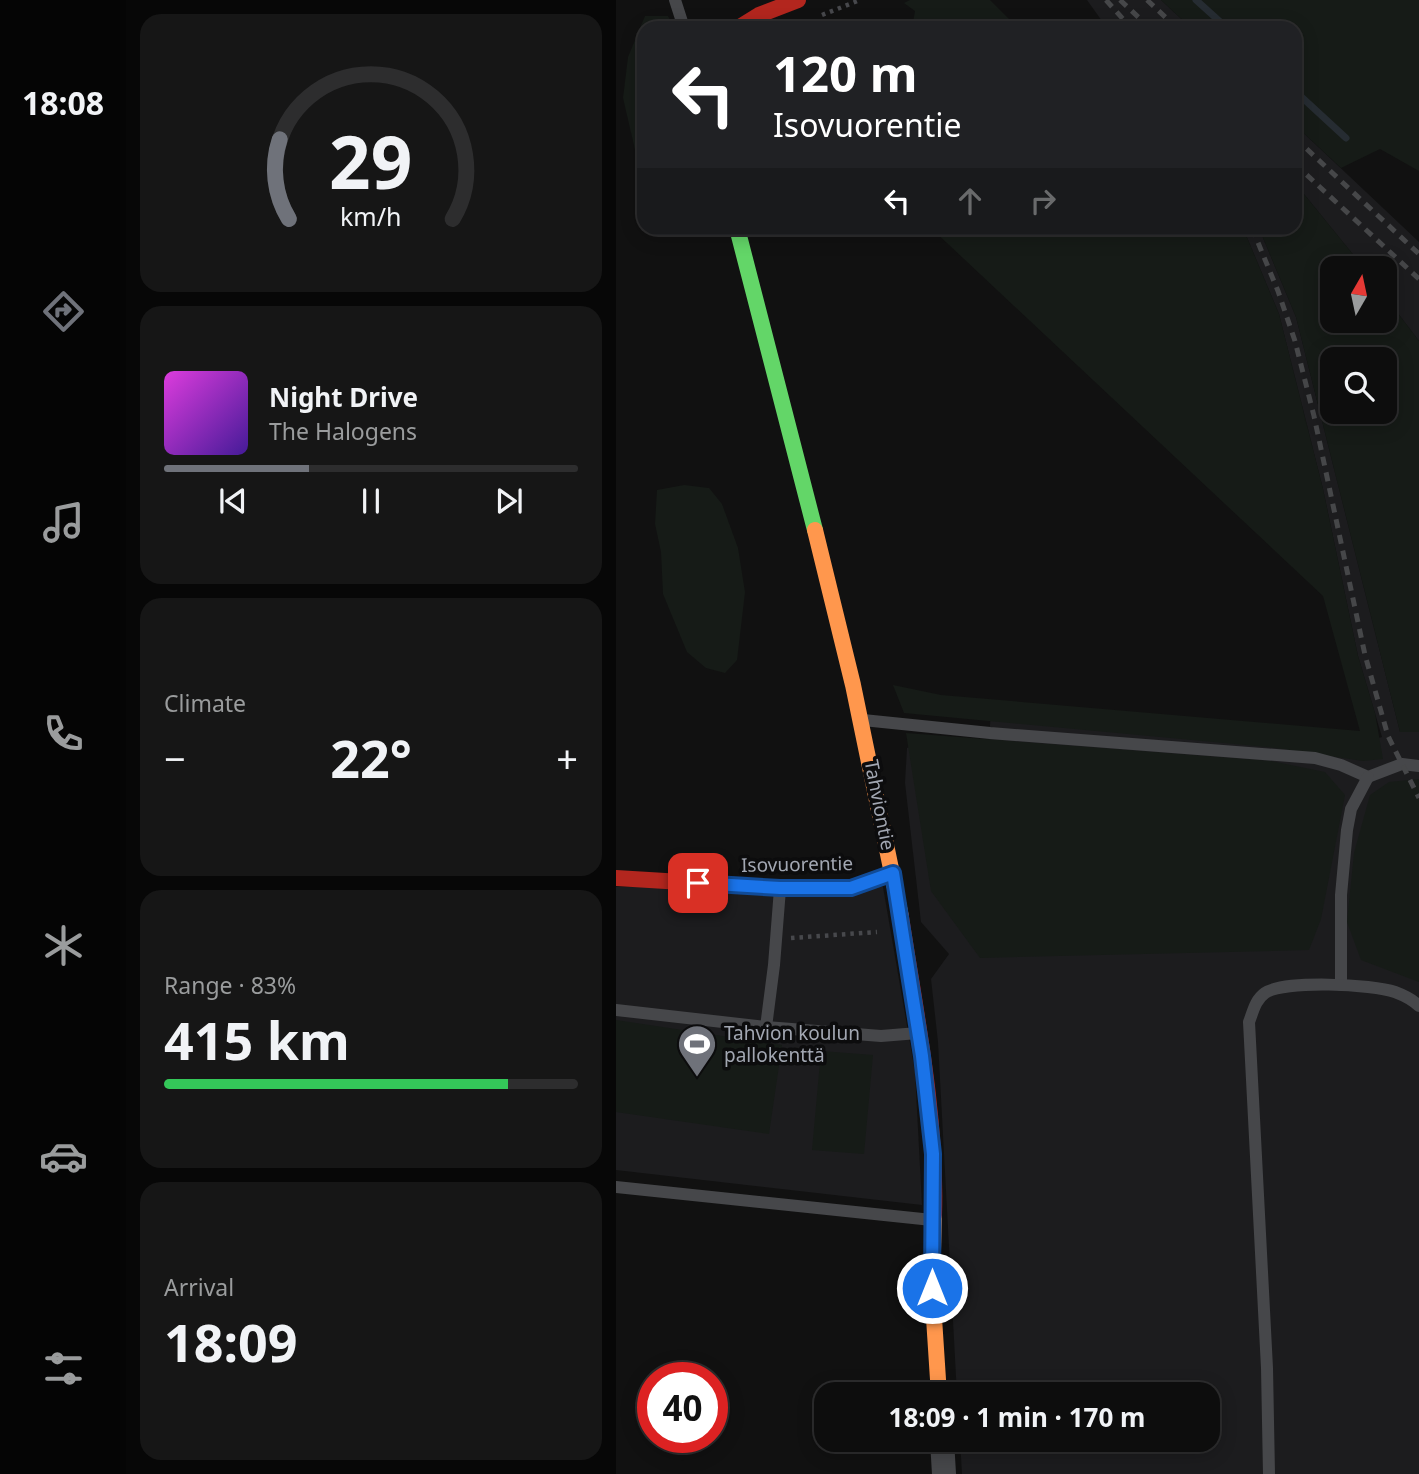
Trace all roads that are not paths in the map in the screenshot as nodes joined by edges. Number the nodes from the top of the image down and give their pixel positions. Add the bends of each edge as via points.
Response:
1 (675, 0) edge
2 (799, 0) edge
3 (682, 21) edge
4 (749, 21) edge
5 (739, 235) edge
6 (862, 719) junction
7 (1419, 766) edge
8 (1368, 777) junction
9 (893, 873) junction
10 (616, 878) edge
11 (780, 888) junction
12 (1341, 985) junction
13 (1419, 1006) edge
14 (616, 1010) edge
15 (766, 1027) junction
16 (918, 1033) junction
17 (616, 1187) edge
18 (933, 1220) junction
19 (938, 1382) edge
20 (943, 1452) edge
21 (944, 1474) edge
22 (1269, 1474) edge

1 - 3 lane
2 - 4 street
5 - 6 street, Tahviontie
6 - 8 lane via 1315,758
6 - 9 street, Tahviontie
7 - 8 lane via 1402,764
8 - 12 lane via 1350,808 1347,830
9 - 11 street, Isovuorentie via 851,888
9 - 16 street, Tahviontie
10 - 11 street, Isovuorentie
11 - 15 lane
12 - 13 lane via 1394,991
12 - 22 lane via 1279,986 1264,994 1249,1022
14 - 15 lane
15 - 16 lane via 881,1036
16 - 18 street, Tahviontie via 933,1154
17 - 18 lane
18 - 19 street, Tahviontie
20 - 21 street

